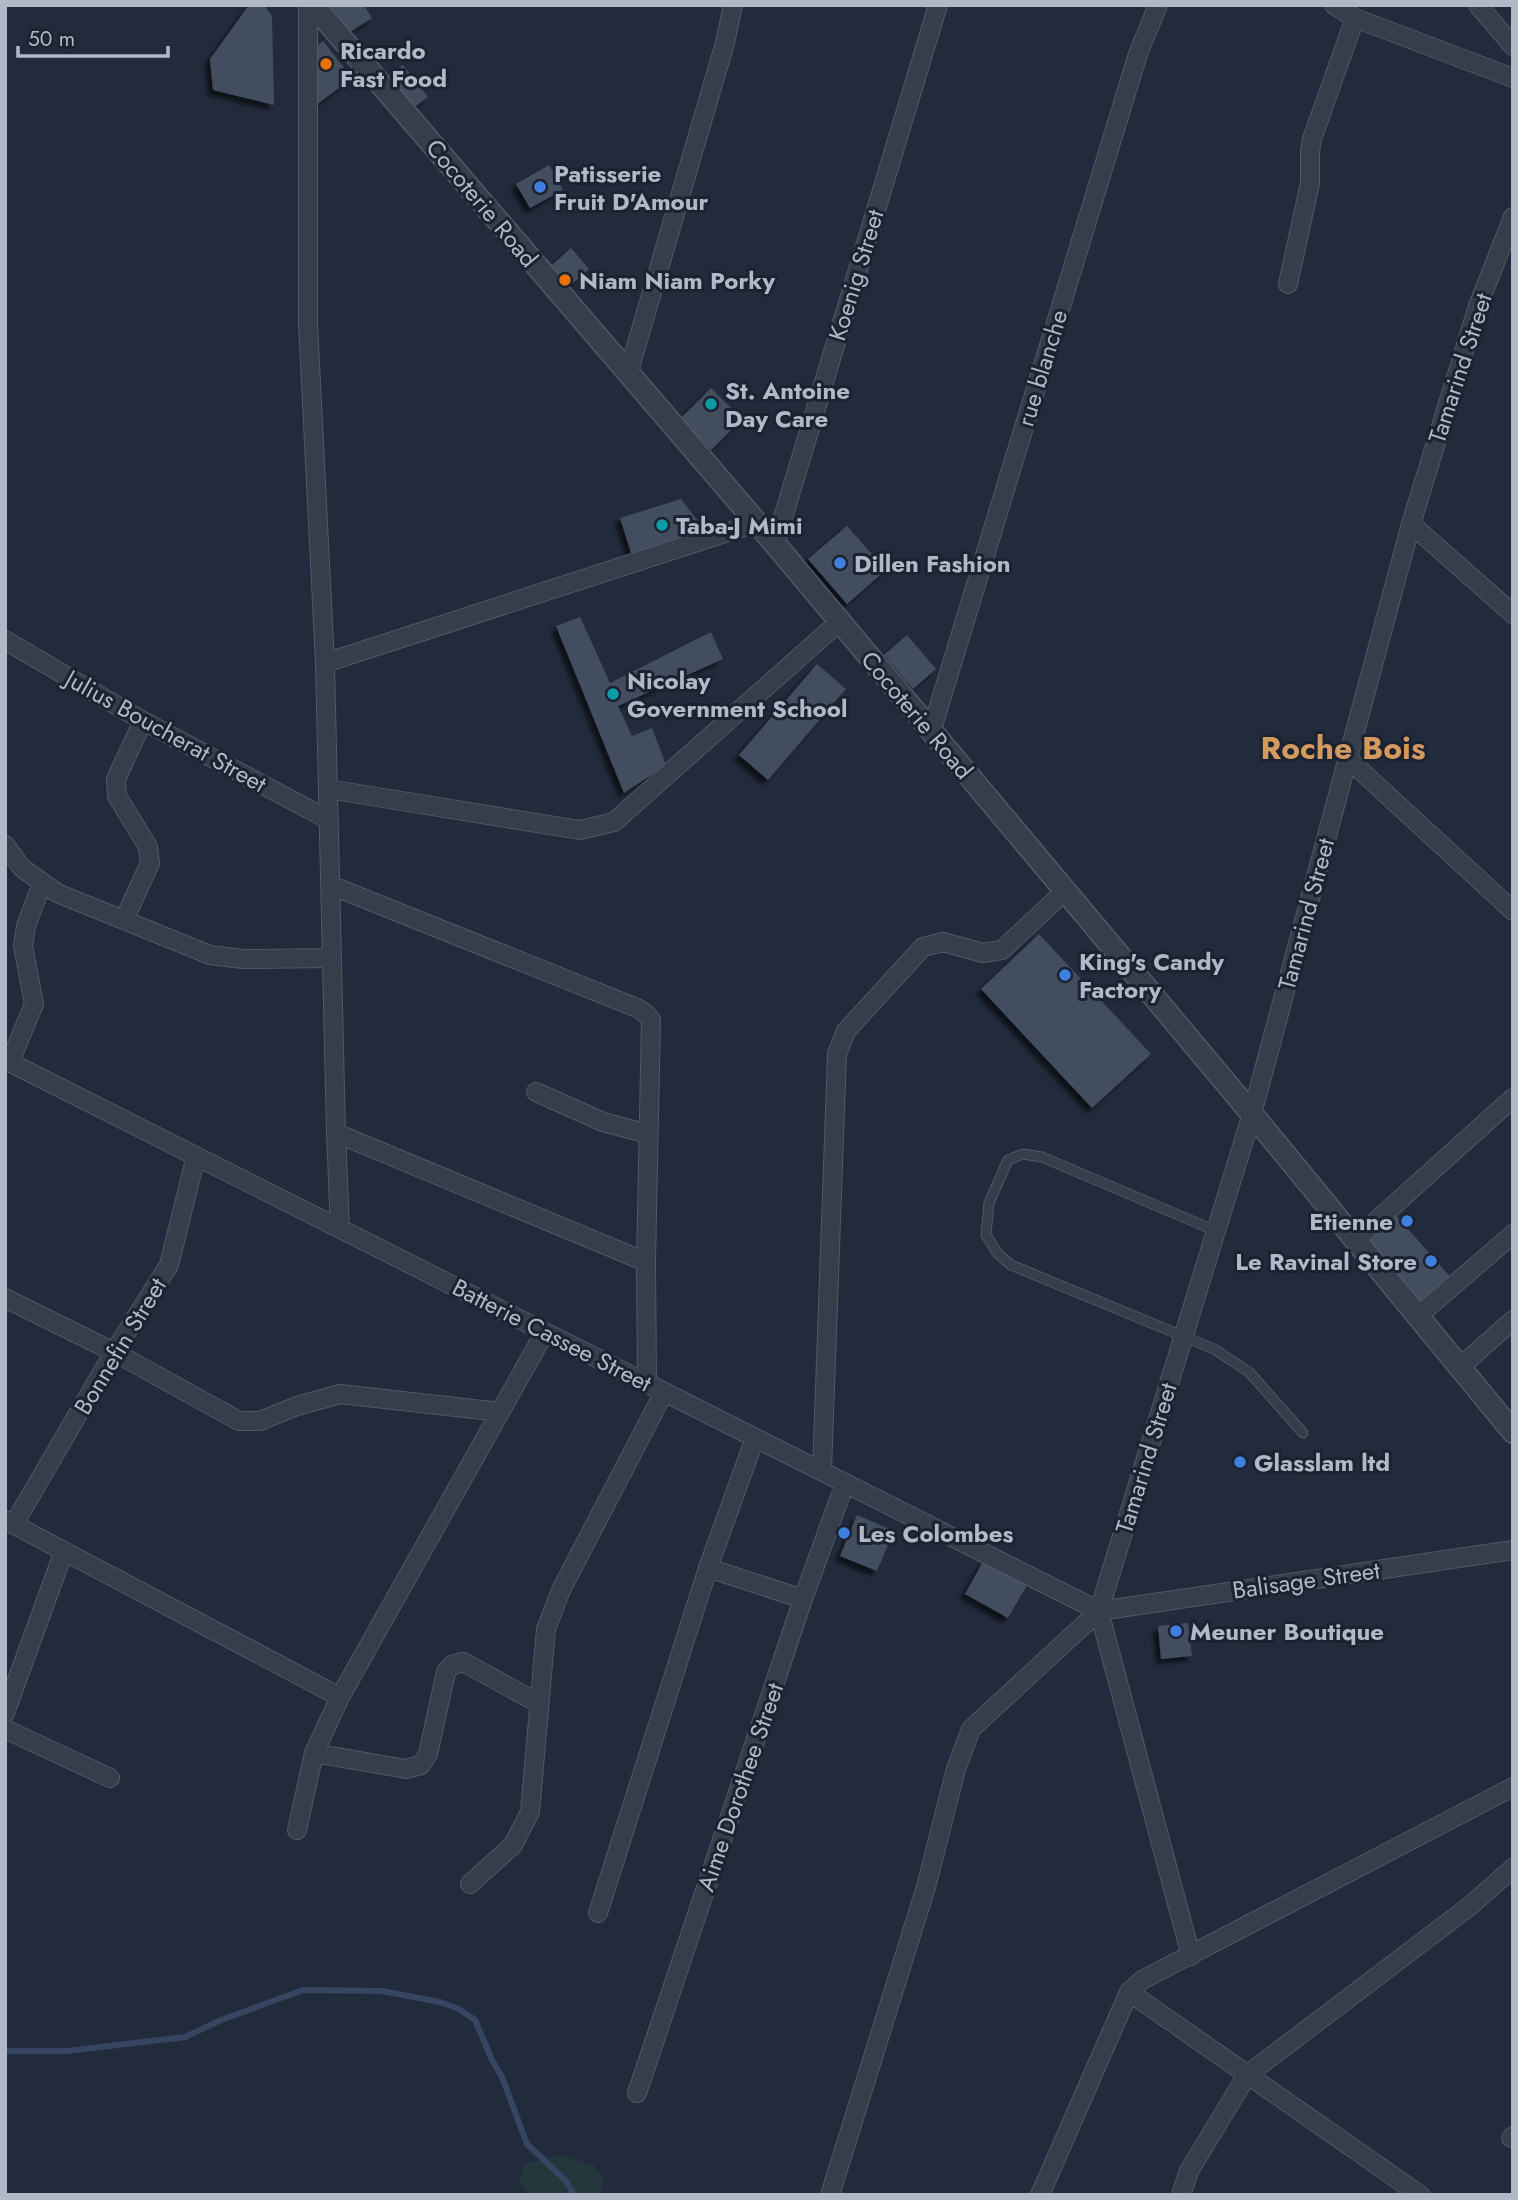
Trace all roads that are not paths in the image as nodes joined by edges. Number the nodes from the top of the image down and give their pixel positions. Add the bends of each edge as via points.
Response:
1 (733, 5) edge
2 (938, 5) edge
3 (1158, 5) edge
4 (1334, 5) edge
5 (1478, 5) edge
6 (315, 6) edge
7 (1355, 18) junction
8 (1513, 46) edge
9 (1513, 78) edge
10 (1513, 217) edge
11 (1289, 284) dead end
12 (628, 374) junction
13 (756, 523) junction
14 (1411, 524) junction
15 (775, 544) junction
16 (1511, 609) edge
17 (839, 622) junction
18 (5, 640) edge
19 (326, 663) junction
20 (143, 721) junction
21 (932, 732) junction
22 (1348, 759) junction
23 (328, 789) junction
24 (329, 820) junction
25 (5, 845) edge
26 (42, 883) junction
27 (330, 885) junction
28 (1065, 891) junction
29 (1513, 911) edge
30 (124, 920) junction
31 (332, 958) junction
32 (7, 1061) edge
33 (536, 1091) dead end
34 (1513, 1098) edge
35 (1252, 1114) junction
36 (335, 1133) junction
37 (648, 1134) junction
38 (196, 1156) junction
39 (340, 1228) junction
40 (1216, 1231) junction
41 (1513, 1234) edge
42 (1355, 1240) junction
43 (646, 1262) junction
44 (5, 1298) edge
45 (1418, 1317) junction
46 (1513, 1320) edge
47 (545, 1332) junction
48 (1183, 1337) junction
49 (114, 1352) junction
50 (1460, 1367) junction
51 (646, 1383) junction
52 (664, 1392) junction
53 (500, 1412) junction
54 (1513, 1432) edge
55 (1303, 1433) dead end
56 (755, 1438) junction
57 (822, 1471) junction
58 (845, 1483) junction
59 (10, 1522) edge
60 (64, 1550) junction
61 (1513, 1550) edge
62 (708, 1568) junction
63 (803, 1599) junction
64 (1100, 1611) junction
65 (340, 1697) junction
66 (538, 1703) junction
67 (5, 1713) edge
68 (5, 1730) edge
69 (314, 1754) junction
70 (110, 1778) dead end
71 (1513, 1787) edge
72 (296, 1830) dead end
73 (1513, 1868) edge
74 (470, 1884) dead end
75 (598, 1913) dead end
76 (1191, 1955) junction
77 (1129, 1992) junction
78 (1247, 2075) junction
79 (637, 2093) dead end
80 (830, 2195) edge
81 (1040, 2195) edge
82 (1181, 2195) edge
83 (1420, 2195) edge

1 - 12 street
2 - 15 street, Koenig Street
3 - 21 street, rue blanche via 1138,54
4 - 7 street
5 - 8 street
6 - 12 street, Cocoterie Road
6 - 19 street via 307,323
7 - 9 street
7 - 11 street via 1312,139 1310,183
10 - 14 street, Tamarind Street via 1478,306
12 - 13 street, Cocoterie Road
13 - 15 street, Cocoterie Road
13 - 19 street
14 - 16 street
14 - 22 street, Tamarind Street
15 - 17 street, Cocoterie Road
17 - 21 street, Cocoterie Road
17 - 23 street via 614,822 580,830
18 - 20 street, Julius Boucherat Street
19 - 23 street
20 - 24 street, Julius Boucherat Street
20 - 30 street via 116,779 117,796 148,847 150,863
21 - 28 street, Cocoterie Road
22 - 29 street
22 - 35 street, Tamarind Street
23 - 24 street
24 - 27 street
25 - 26 street via 22,868
26 - 30 street
26 - 32 street via 23,946 34,1004
27 - 31 street
27 - 37 street via 645,1013 651,1020
28 - 35 street, Cocoterie Road
28 - 57 street via 1002,950 983,953 943,942 923,947 846,1031 837,1054
30 - 31 street via 210,955
31 - 36 street
32 - 38 street, Batterie Cassee Street
33 - 37 street via 603,1122
34 - 42 street
35 - 40 street, Tamarind Street
35 - 42 street, Cocoterie Road
36 - 39 street
36 - 43 street
37 - 43 street
38 - 39 street, Batterie Cassee Street
38 - 49 street, Bonnefin Street via 169,1265
39 - 47 street, Batterie Cassee Street
40 - 48 street, Tamarind Street
40 - 48 lane via 1042,1157 1023,1154 1008,1160 989,1203 986,1235 1011,1265
41 - 45 street
42 - 45 street, Cocoterie Road
43 - 51 street
44 - 49 street
45 - 50 street, Cocoterie Road
46 - 50 street
47 - 51 street, Batterie Cassee Street
47 - 53 street
48 - 55 lane via 1214,1349 1249,1372
48 - 64 street, Tamarind Street
49 - 53 street via 239,1421 260,1421 340,1394
49 - 59 street, Bonnefin Street
50 - 54 street, Cocoterie Road
51 - 52 street, Batterie Cassee Street
52 - 56 street, Batterie Cassee Street
52 - 66 street via 561,1590 546,1629
53 - 65 street
56 - 57 street, Batterie Cassee Street
56 - 62 street
57 - 58 street, Batterie Cassee Street
58 - 63 street, Aime Dorothee Street
58 - 64 street, Batterie Cassee Street
59 - 60 street
60 - 65 street
60 - 67 street
61 - 64 street, Balisage Street
62 - 63 street
62 - 75 street
63 - 79 street, Aime Dorothee Street
64 - 76 street
64 - 80 street via 971,1729
65 - 69 street
66 - 69 street via 463,1662 446,1672 428,1754 421,1765 406,1769
66 - 74 street via 530,1812 513,1845
68 - 70 street
69 - 72 street
71 - 76 street
73 - 78 street via 1470,1906
76 - 77 street via 1142,1980
77 - 78 street
77 - 81 street
78 - 82 street via 1189,2171
78 - 83 street

